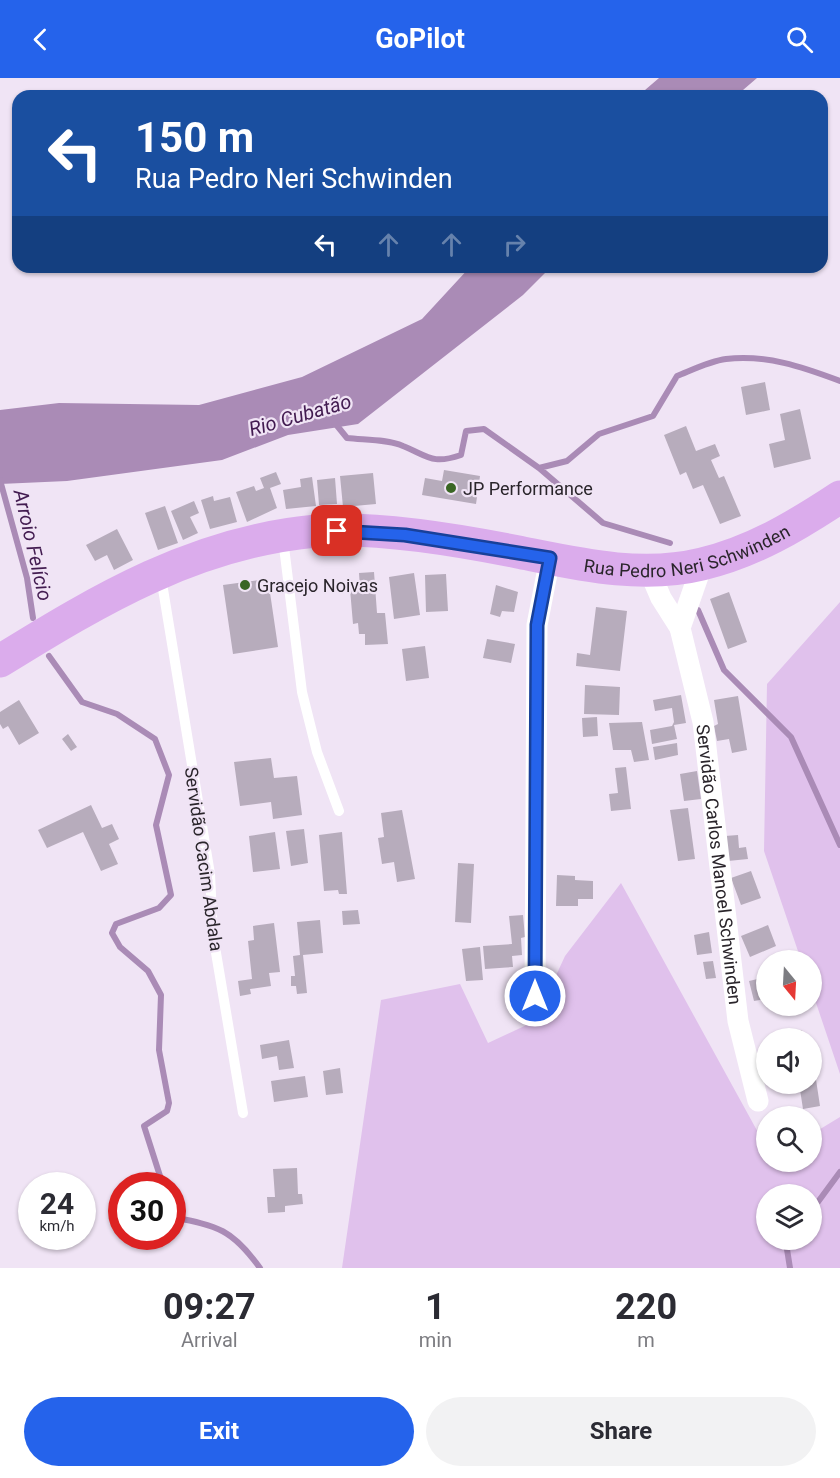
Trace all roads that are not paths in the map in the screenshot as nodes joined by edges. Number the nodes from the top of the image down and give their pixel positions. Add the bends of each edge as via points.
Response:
1 (840, 497) edge
2 (283, 535) junction
3 (550, 558) junction
4 (702, 564) junction
5 (649, 570) junction
6 (148, 576) junction
7 (680, 628) junction
8 (0, 661) edge
9 (339, 811) dead end
10 (535, 996) dead end
11 (758, 1101) dead end
12 (243, 1113) dead end

1 - 4 highway, Rua Pedro Neri Schwinden via 759,545
2 - 3 highway, Rua Pedro Neri Schwinden via 318,531 405,535
2 - 6 highway, Rua Pedro Neri Schwinden via 215,552
2 - 9 lane via 302,692 317,752
3 - 5 highway, Rua Pedro Neri Schwinden via 601,568
3 - 10 street via 537,625
4 - 5 highway, Rua Pedro Neri Schwinden
4 - 7 street
5 - 7 street, Servidão Carlos Manoel Schwinden
6 - 8 highway, Rua Pedro Neri Schwinden
6 - 12 lane, Servidão Cacim Abdala via 210,874 213,935
7 - 11 street, Servidão Carlos Manoel Schwinden via 706,742 738,1021

